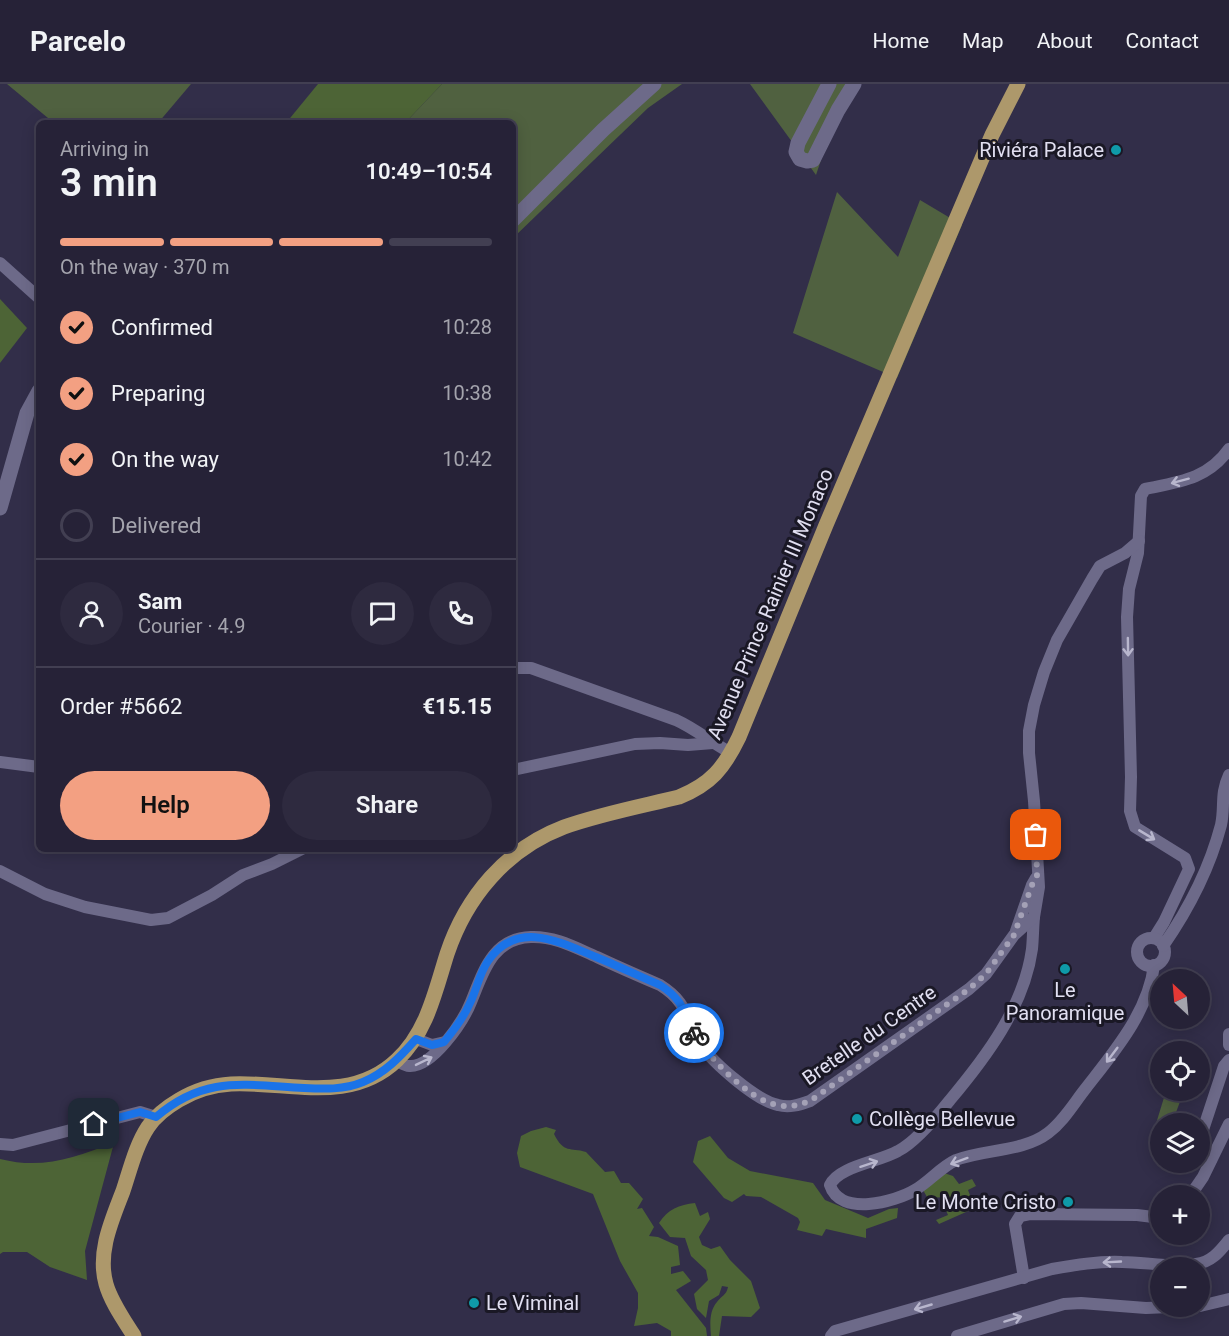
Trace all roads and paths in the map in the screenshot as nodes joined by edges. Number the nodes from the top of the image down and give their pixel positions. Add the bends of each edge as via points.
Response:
1 (654, 84) edge
2 (830, 84) edge
3 (854, 84) edge
4 (1018, 84) edge
5 (1009, 92) edge
6 (516, 217) edge
7 (0, 263) edge
8 (36, 295) edge
9 (36, 396) edge
10 (1229, 449) edge
11 (0, 508) edge
12 (1139, 541) junction
13 (1114, 558) junction
14 (1130, 589) junction
15 (516, 668) edge
16 (713, 743) junction
17 (731, 753) junction
18 (0, 762) edge
19 (36, 767) edge
20 (516, 769) edge
21 (1229, 775) edge
22 (296, 852) edge
23 (0, 871) edge
24 (1037, 877) junction
25 (1034, 917) junction
26 (1014, 935) junction
27 (1032, 942) junction
28 (1158, 942) junction
29 (1154, 965) junction
30 (416, 1039) junction
31 (444, 1042) junction
32 (1229, 1060) edge
33 (397, 1061) junction
34 (1209, 1113) edge
35 (152, 1122) junction
36 (1229, 1124) edge
37 (0, 1144) edge
38 (1210, 1149) edge
39 (1150, 1217) edge
40 (1229, 1240) edge
41 (1024, 1278) junction
42 (1229, 1299) edge
43 (1210, 1304) edge
44 (1150, 1308) edge
45 (134, 1336) edge
46 (831, 1336) edge
47 (957, 1336) edge

1 - 6 street
2 - 3 street via 798,143 796,152 800,159 813,160
4 - 5 main road, Avenue Prince Rainier III Monaco
5 - 17 main road, Avenue Prince Rainier III Monaco
7 - 8 street
9 - 11 street via 27,413
10 -> 12 street via 1213,468 1199,476 1145,489 1141,495
12 - 13 street
12 - 14 street
13 - 14 street via 1124,567
13 - 24 street via 1100,566 1058,640 1034,705 1029,753
14 -> 28 street via 1130,811 1135,827 1185,858 1189,869
15 - 16 street via 531,668 676,720
16 - 17 street
16 - 20 street via 635,744
17 - 30 main road, Avenue Prince Rainier III Monaco via 708,782 695,790 565,827 524,848 501,867 459,922
18 - 19 street
21 - 28 street via 1223,787 1221,823 1206,868 1175,930
22 - 23 street via 243,874 168,918 151,920 85,907 45,894
24 - 25 street
24 - 26 street
25 - 26 street
25 - 27 street
26 - 27 street via 1025,934
26 - 31 street, Bretelle du Centre via 986,974 969,989 810,1101 793,1106 761,1100 710,1058 693,1032 682,1003 672,992 555,939 532,936 501,946 486,965 470,1004
29 -> 27 street via 1132,1025 1063,1119 1046,1135 957,1160 907,1194 864,1204 843,1201 830,1185 837,1175 900,1150 938,1115 981,1063 1008,1019 1024,978
28 - 29 street via 1163,957
28 - 29 street via 1144,939 1137,950 1142,962
30 - 31 street via 432,1045
30 - 33 main road, Avenue Prince Rainier III Monaco
33 -> 31 street, Bretelle du Centre via 419,1065 435,1055
32 - 34 street
33 - 35 main road, Avenue Prince Rainier III Monaco via 362,1083 328,1089 230,1084 209,1087 170,1105
35 - 37 street via 140,1112 13,1145
35 - 45 main road via 104,1246 106,1284
36 - 38 street
39 - 41 street via 1020,1216 1015,1228
40 -> 41 street via 1211,1259 1196,1264 1082,1264
41 -> 46 street
42 - 43 street
47 -> 44 street via 1064,1304

